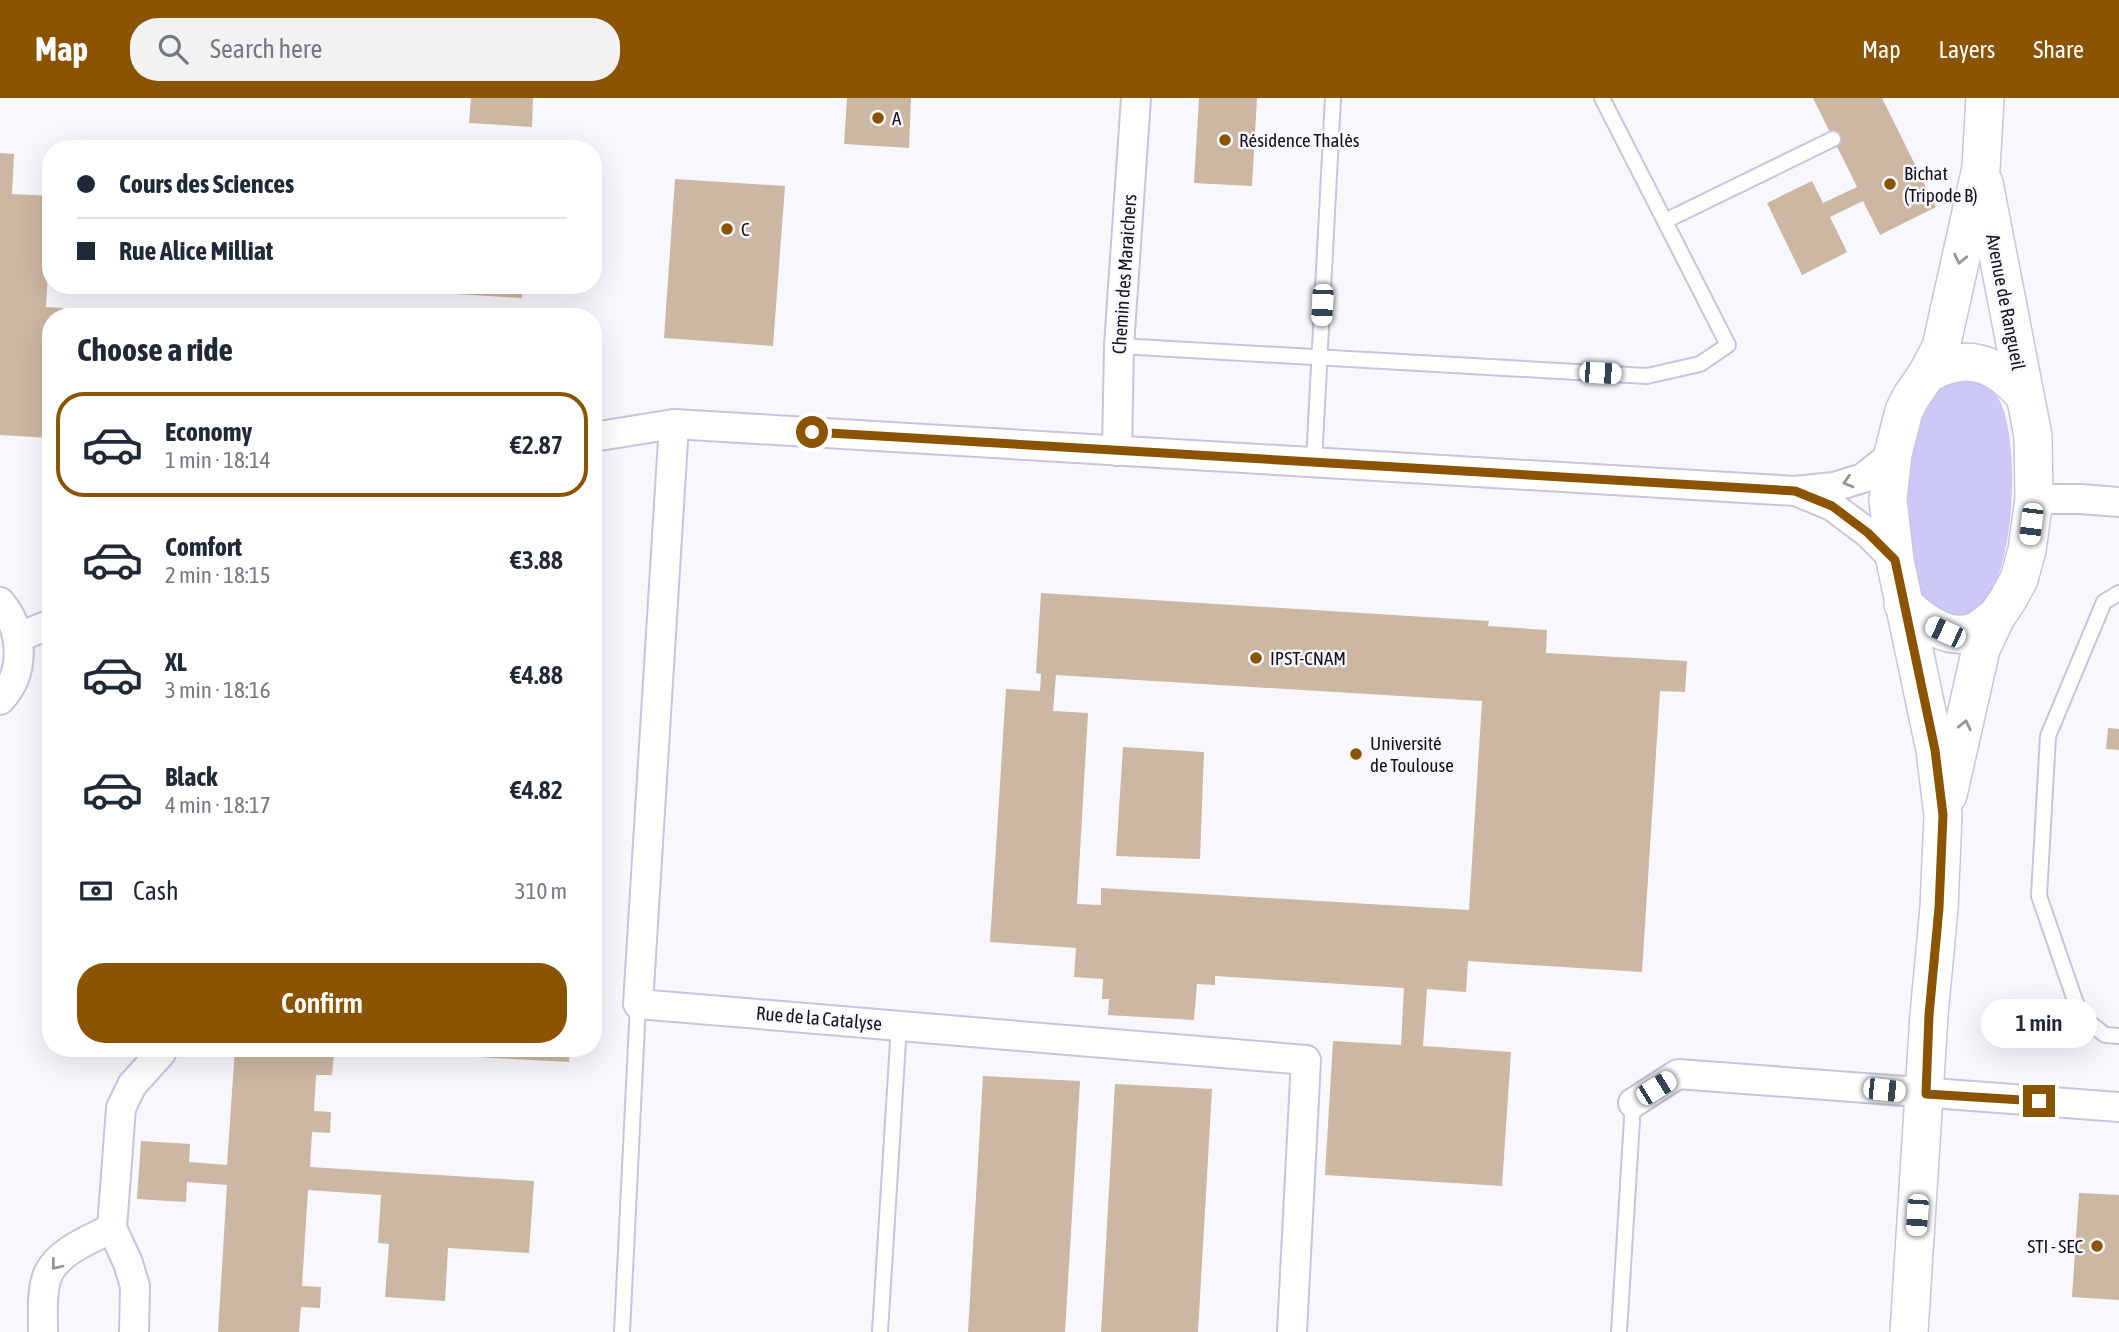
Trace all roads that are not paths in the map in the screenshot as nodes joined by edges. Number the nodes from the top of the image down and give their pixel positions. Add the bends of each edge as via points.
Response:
1 (1136, 98) edge
2 (1333, 98) edge
3 (1602, 98) edge
4 (1985, 98) edge
5 (1833, 139) dead end
6 (1981, 168) junction
7 (1665, 221) junction
8 (1119, 346) junction
9 (1319, 356) junction
10 (1927, 374) junction
11 (2024, 395) junction
12 (674, 425) junction
13 (602, 436) edge
14 (1117, 451) junction
15 (1894, 454) junction
16 (1314, 462) junction
17 (1795, 491) junction
18 (2034, 499) junction
19 (2119, 502) edge
20 (1895, 560) junction
21 (2119, 593) edge
22 (0, 602) edge
23 (1903, 604) junction
24 (1996, 617) junction
25 (42, 628) edge
26 (19, 637) junction
27 (0, 700) edge
28 (1943, 815) junction
29 (638, 1004) junction
30 (900, 1025) junction
31 (2119, 1037) edge
32 (157, 1057) edge
33 (1926, 1094) junction
34 (1633, 1102) joint
35 (2119, 1107) edge
36 (112, 1228) junction
37 (43, 1332) edge
38 (134, 1332) edge
39 (622, 1332) edge
40 (880, 1332) edge
41 (1292, 1332) edge
42 (1619, 1332) edge
43 (1909, 1332) edge

1 - 8 street, Chemin des Maraichers
2 - 9 lane
3 - 7 lane
4 - 6 street, Avenue de Rangueil
5 - 7 lane
6 -> 10 street, Avenue de Rangueil via 1941,347
6 - 11 street, Avenue de Rangueil
7 - 9 lane via 1728,345 1700,364 1647,376
8 - 9 lane
8 - 14 street, Chemin des Maraichers
9 - 16 lane
10 - 11 street, Avenue de Rangueil via 1959,362 1977,363 1998,370
10 - 15 street, Avenue de Rangueil via 1904,411
11 - 18 street, Avenue de Rangueil via 2033,436
12 - 13 street
12 - 14 street
12 - 29 street
14 - 16 street
15 -> 17 street via 1863,478
15 - 20 street, Avenue de Rangueil via 1888,500
16 - 17 street
17 - 20 street via 1832,506
18 - 19 street
18 - 24 street, Avenue de Rangueil via 2028,550 2019,579
20 - 23 street, Avenue de Rangueil
21 - 31 lane via 2104,602 2048,736 2039,896 2080,1015 2105,1035
22 - 26 street
23 - 24 street via 1923,622 1945,632 1976,631
23 - 28 street, Avenue de Rangueil via 1935,750
28 -> 24 street, Avenue de Rangueil via 1981,649
25 - 26 street
26 - 27 street via 18,667 10,690
28 - 33 street, Avenue de Rangueil
29 - 30 street, Rue de la Catalyse
29 - 39 lane
30 - 40 lane
30 - 41 street, Rue de la Catalyse via 1307,1060
32 - 36 street via 132,1085 121,1108
33 - 34 street via 1678,1074
33 - 35 street
33 - 43 street, Avenue de Rangueil
34 - 42 lane
36 -> 37 street via 67,1252 49,1272
36 - 38 street via 135,1286

